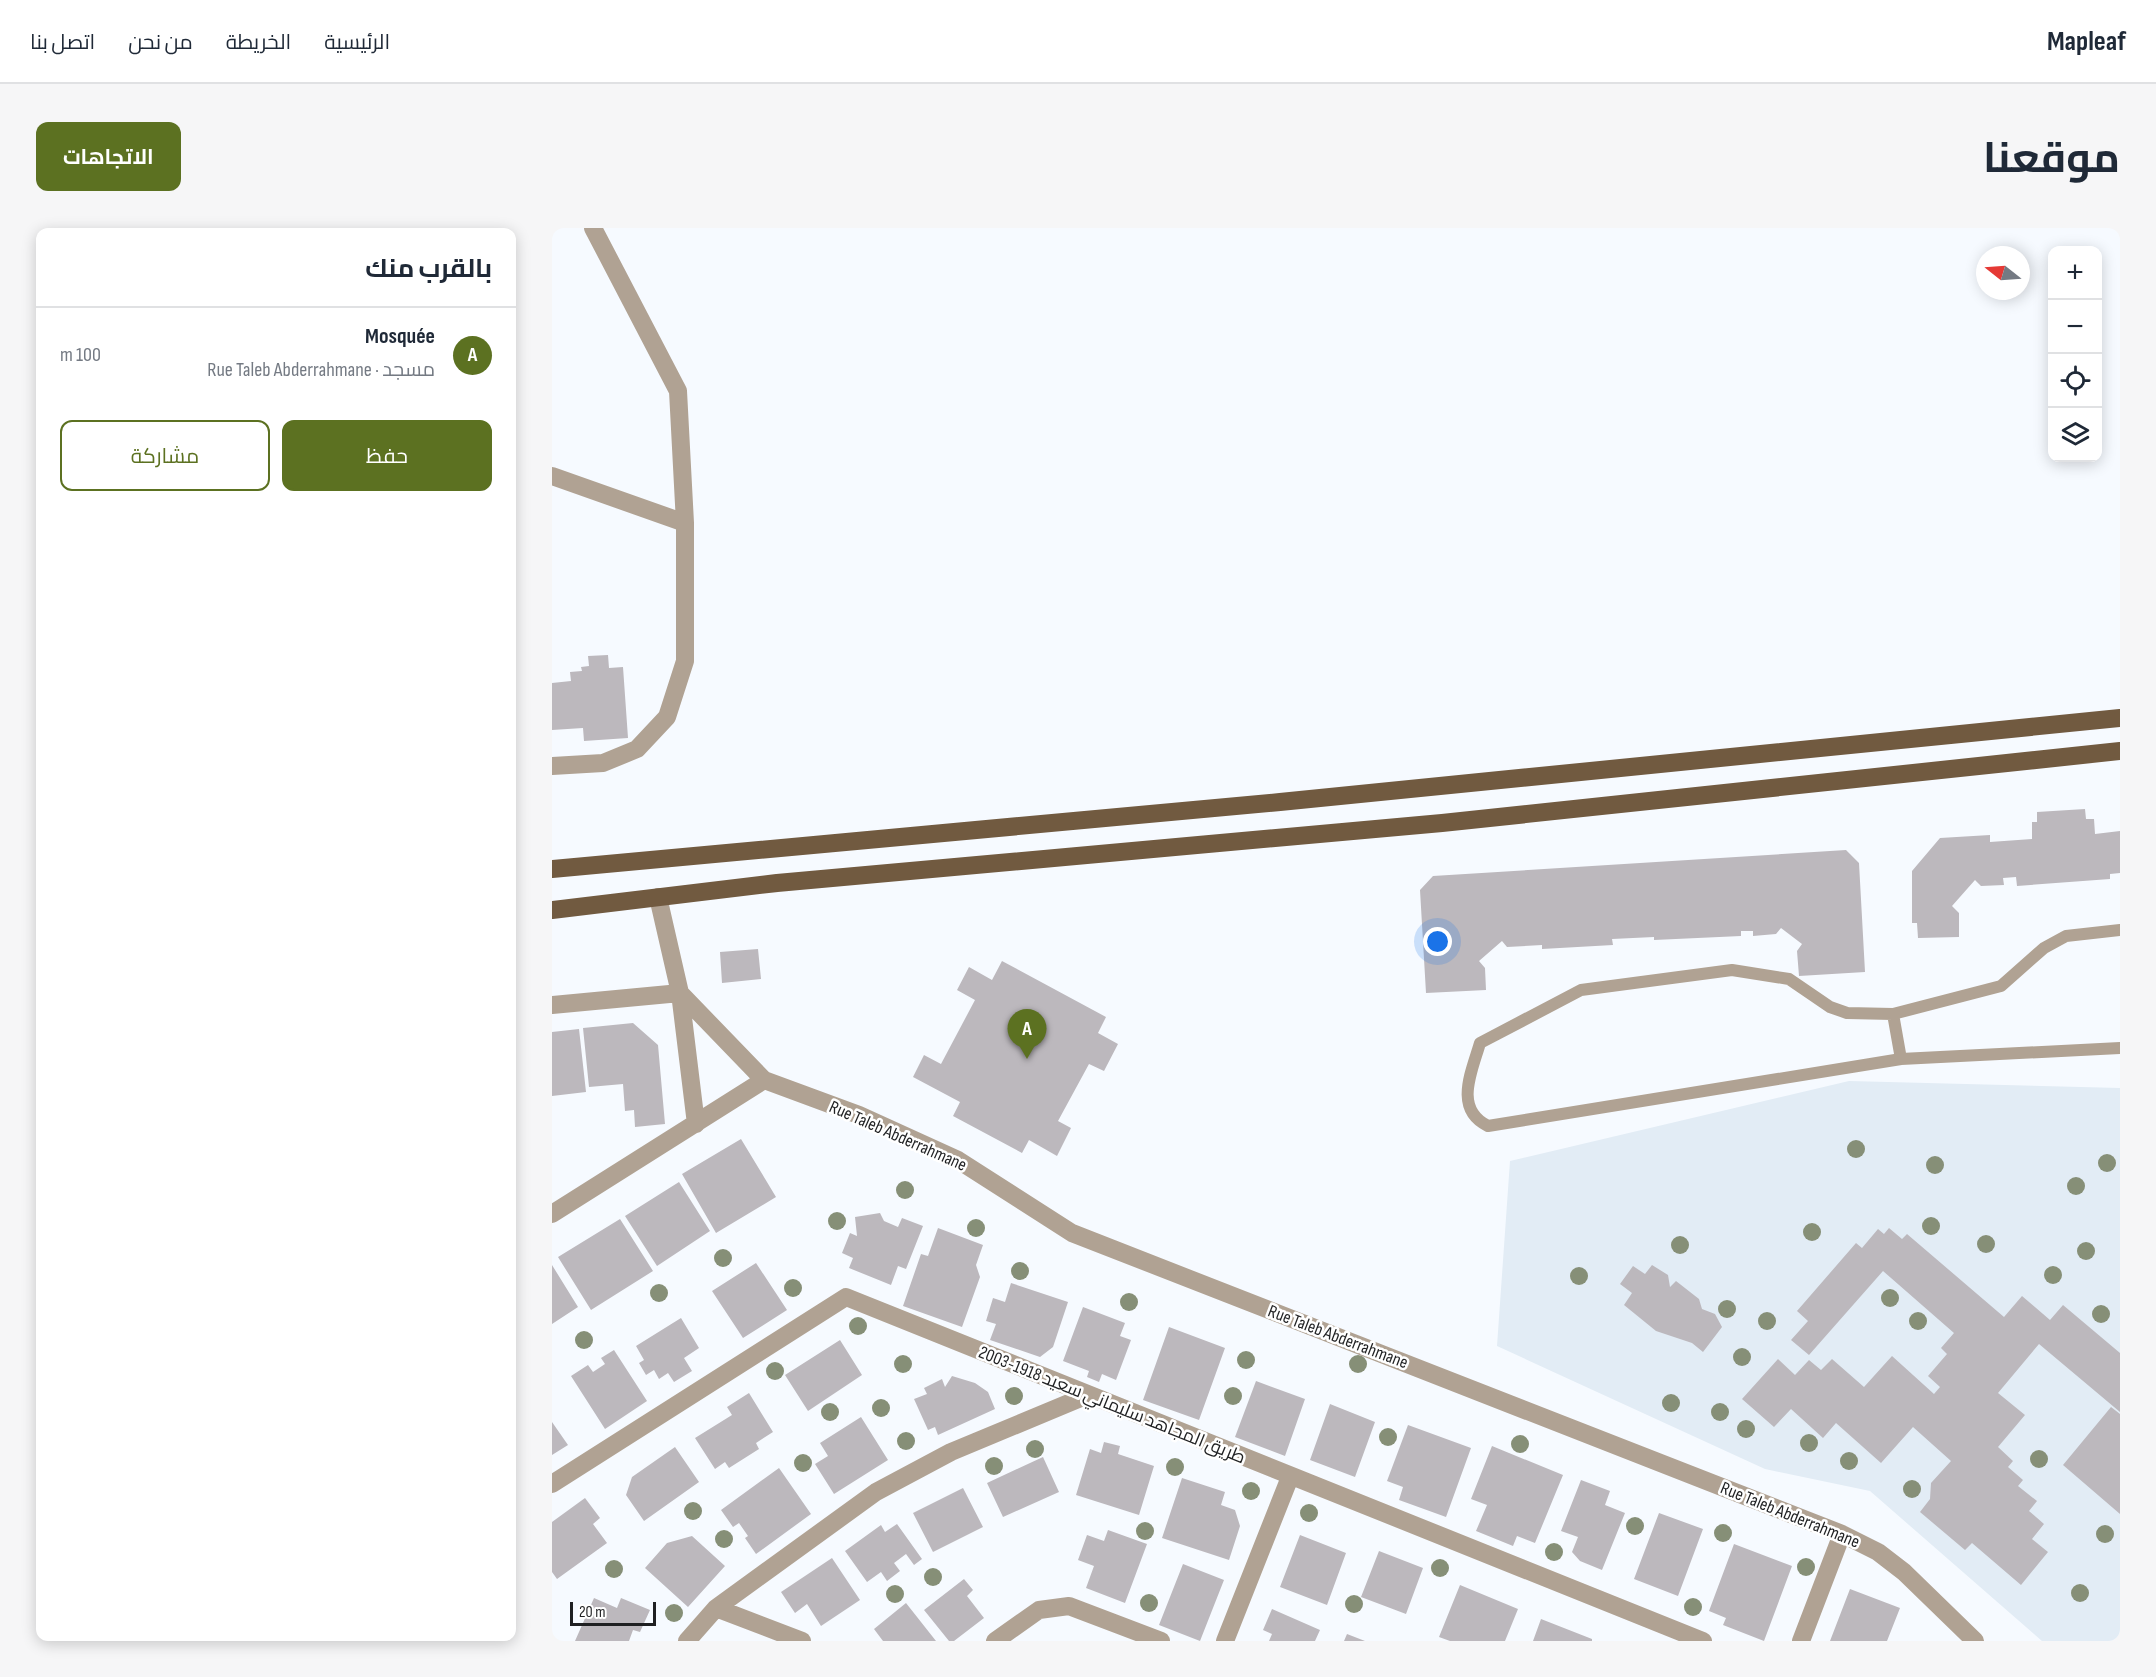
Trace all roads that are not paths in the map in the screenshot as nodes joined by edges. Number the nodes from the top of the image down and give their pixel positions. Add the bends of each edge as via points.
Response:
1 (593, 228) edge
2 (552, 476) edge
3 (685, 523) junction
4 (2120, 718) edge
5 (2120, 751) edge
6 (552, 766) edge
7 (552, 868) edge
8 (658, 897) junction
9 (552, 910) edge
10 (2120, 930) edge
11 (680, 993) junction
12 (552, 1005) edge
13 (1893, 1014) junction
14 (2120, 1048) edge
15 (1901, 1059) junction
16 (764, 1080) junction
17 (696, 1124) junction
18 (552, 1214) edge
19 (1088, 1395) junction
20 (1290, 1477) junction
21 (552, 1484) edge
22 (1842, 1534) junction
23 (716, 1608) junction
24 (687, 1641) edge
25 (802, 1641) edge
26 (995, 1641) edge
27 (1161, 1641) edge
28 (1225, 1641) edge
29 (1703, 1641) edge
30 (1801, 1641) edge
31 (1975, 1641) edge

1 - 3 street via 678,392
2 - 3 street
3 - 6 street via 685,661 667,717 637,749 603,763
4 - 7 main road via 1281,802
5 - 8 main road via 1442,823
8 - 9 main road
8 - 11 street
10 - 13 lane via 2066,936 2044,948 2001,986
11 - 12 street
11 - 16 street
11 - 17 street
13 - 15 lane
13 - 15 lane via 1847,1013 1789,979 1732,970 1581,990 1480,1043 1467,1086 1468,1104 1476,1120 1488,1126
14 - 15 lane
16 - 17 street
16 - 22 street, Rue Taleb Abderrahmane via 859,1115 958,1160 1072,1233
17 - 18 street
19 - 20 street, طريق المجاهد سليماني سعيد 1918-2003
19 - 21 street, طريق المجاهد سليماني سعيد 1918-2003 via 846,1297
19 - 23 street via 951,1452 876,1492
20 - 28 street
20 - 29 street, طريق المجاهد سليماني سعيد 1918-2003
22 - 30 street
22 - 31 street, Rue Taleb Abderrahmane via 1878,1552 1904,1572
23 - 24 street
23 - 25 street
26 - 27 street via 1039,1610 1069,1606

